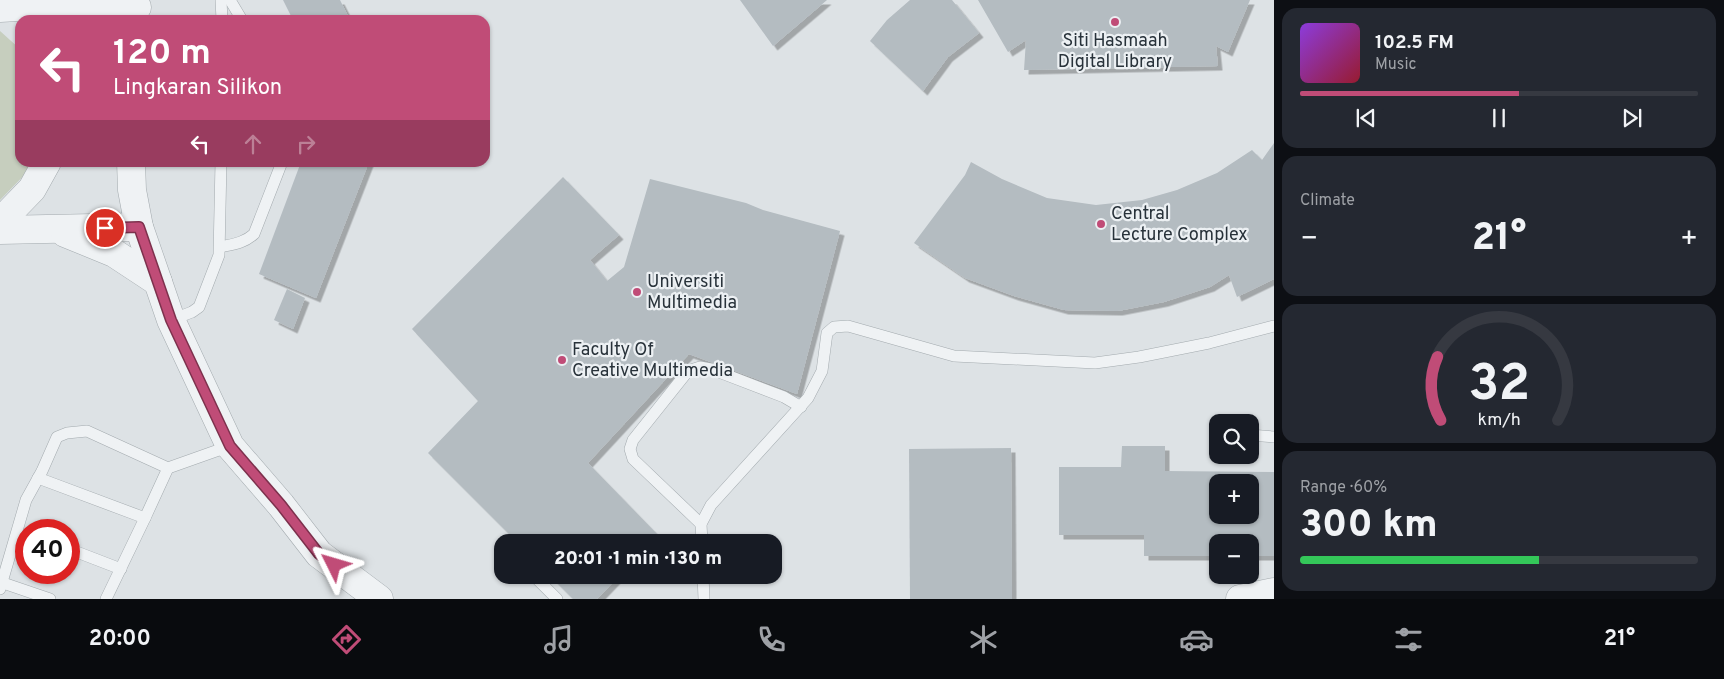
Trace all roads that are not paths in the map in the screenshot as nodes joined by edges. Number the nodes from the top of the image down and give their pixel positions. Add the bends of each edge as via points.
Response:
1 (221, 0) edge
2 (230, 0) edge
3 (77, 2) edge
4 (137, 9) edge
5 (9, 12) edge
6 (222, 15) edge
7 (239, 15) edge
8 (44, 167) edge
9 (131, 167) edge
10 (221, 167) edge
11 (280, 167) edge
12 (0, 222) edge
13 (139, 227) junction
14 (54, 229) junction
15 (0, 230) edge
16 (220, 247) junction
17 (158, 282) junction
18 (171, 320) junction
19 (1274, 326) edge
20 (801, 407) junction
21 (1259, 436) edge
22 (1274, 437) edge
23 (230, 446) junction
24 (168, 468) junction
25 (38, 478) junction
26 (145, 518) junction
27 (23, 519) edge
28 (701, 524) junction
29 (702, 534) edge
30 (15, 546) edge
31 (80, 553) edge
32 (121, 570) junction
33 (1, 584) edge
34 (542, 584) edge
35 (703, 584) edge
36 (1274, 592) edge
37 (50, 599) edge
38 (106, 599) edge
39 (379, 599) edge
40 (558, 599) edge
41 (704, 599) edge
42 (1240, 599) edge

1 - 6 lane
2 - 7 lane
3 - 4 street
3 - 5 street
8 - 12 street via 32,189
9 - 13 street
10 - 16 lane
11 - 16 lane via 254,234 241,243
13 - 14 street
13 - 17 street
14 - 15 street
14 - 17 street via 114,253
16 - 18 lane via 199,307
17 - 18 street
18 - 23 street
19 - 20 lane via 1166,352 1095,363 954,356 848,326 834,327 827,332 822,371
20 - 28 lane via 711,505
20 - 28 lane via 784,397 711,369 700,367 688,371 633,440 630,449 633,459
21 - 22 lane
23 - 24 lane
23 - 39 street via 319,554
24 - 25 lane via 87,431 67,432 57,437
24 - 26 lane
25 - 26 lane
25 - 27 lane via 26,500
26 - 32 lane
28 - 29 lane
30 - 33 lane
31 - 32 lane
32 - 38 lane
33 - 37 lane
34 - 40 lane
35 - 41 lane
36 - 42 street

